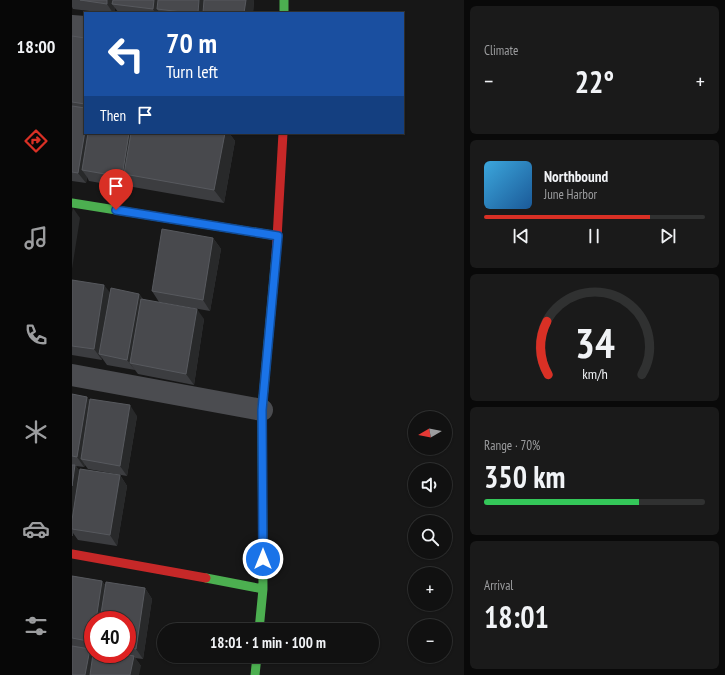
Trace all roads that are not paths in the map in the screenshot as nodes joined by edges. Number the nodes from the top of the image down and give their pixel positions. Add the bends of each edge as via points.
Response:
1 (284, 0) edge
2 (284, 12) edge
3 (72, 26) edge
4 (84, 27) edge
5 (283, 134) edge
6 (72, 203) edge
7 (278, 236) junction
8 (72, 375) edge
9 (262, 410) junction
10 (72, 554) edge
11 (263, 588) junction
12 (260, 623) edge
13 (256, 663) edge
14 (255, 675) edge

1 - 2 street
3 - 4 street
5 - 7 street
6 - 7 street
7 - 9 street
8 - 9 street
9 - 11 street
10 - 11 street
11 - 12 street
13 - 14 street

